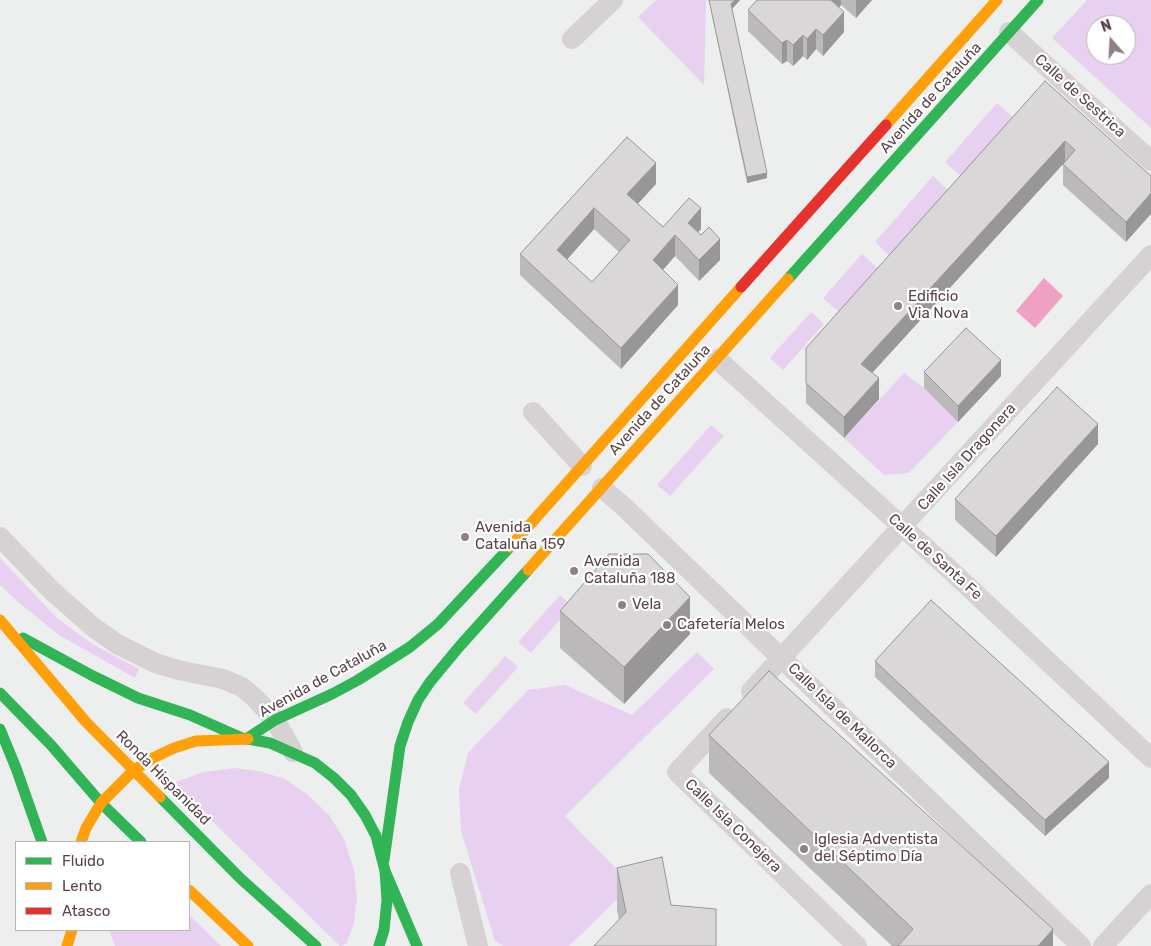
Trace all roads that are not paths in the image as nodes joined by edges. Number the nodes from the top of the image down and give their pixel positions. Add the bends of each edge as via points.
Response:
1 (613, 0) edge
2 (997, 0) edge
3 (1038, 0) edge
4 (1010, 32) junction
5 (572, 39) dead end
6 (1151, 161) edge
7 (1151, 256) edge
8 (717, 359) junction
9 (533, 412) dead end
10 (582, 466) junction
11 (602, 488) junction
12 (903, 527) junction
13 (0, 537) edge
14 (0, 620) edge
15 (9, 631) junction
16 (782, 658) junction
17 (0, 693) edge
18 (275, 720) junction
19 (0, 729) edge
20 (244, 739) junction
21 (293, 752) junction
22 (1151, 758) edge
23 (134, 770) junction
24 (101, 803) junction
25 (42, 841) edge
26 (81, 841) edge
27 (140, 841) edge
28 (384, 865) junction
29 (460, 873) dead end
30 (190, 891) edge
31 (1151, 894) edge
32 (73, 931) edge
33 (73, 931) edge
34 (67, 946) edge
35 (80, 946) edge
36 (248, 946) edge
37 (316, 946) edge
38 (378, 946) edge
39 (417, 946) edge
40 (478, 946) edge
41 (857, 946) edge
42 (1081, 946) edge
43 (1103, 946) edge

1 - 5 street
2 - 10 main road, Avenida de Cataluña
3 - 4 main road, Avenida de Cataluña
4 - 6 street, Calle de Sestrica
4 - 8 main road, Avenida de Cataluña
7 - 12 street, Calle Isla Dragonera
8 - 11 main road, Avenida de Cataluña
8 - 12 street, Calle de Santa Fe
9 - 10 street
10 - 18 main road, Avenida de Cataluña via 472,589 424,636 358,680
11 - 16 street, Calle Isla de Mallorca
11 - 28 main road, Avenida de Cataluña via 460,647 418,700 400,746
12 - 16 street, Calle Isla Dragonera
12 - 22 street, Calle de Santa Fe
13 - 18 street via 51,590 117,644 155,663 223,679 242,687
14 - 15 main road, Ronda Hispanidad
15 - 20 main road via 138,698 190,715
15 - 23 main road, Ronda Hispanidad via 86,722
16 - 41 street, Calle Isla Conejera via 677,772
16 - 42 street, Calle Isla de Mallorca
17 - 24 main road
18 - 20 main road, Avenida de Cataluña
18 - 21 street
19 - 25 main road
20 - 21 main road, Avenida de Cataluña via 270,743
20 - 23 main road, Avenida de Cataluña via 219,738 196,742 160,755
21 - 28 main road, Avenida de Cataluña via 321,768 351,795 376,836
23 - 24 main road, Avenida de Cataluña
23 - 37 main road, Ronda Hispanidad via 241,879
24 - 26 main road, Avenida de Cataluña
24 - 27 main road
28 - 38 main road, Avenida de Cataluña via 387,900 384,930
28 - 39 main road
29 - 40 street
30 - 36 main road
31 - 43 street
32 - 34 main road
33 - 35 main road

